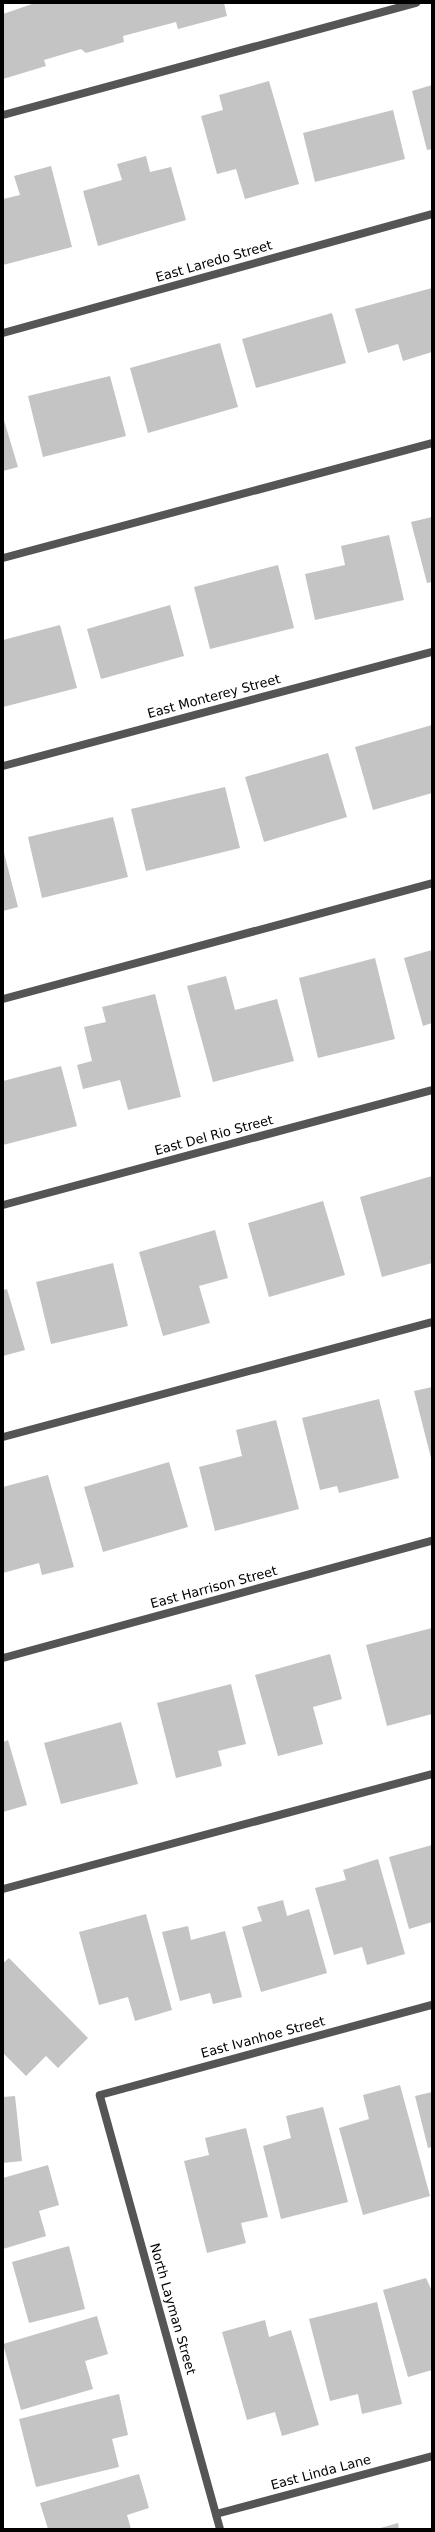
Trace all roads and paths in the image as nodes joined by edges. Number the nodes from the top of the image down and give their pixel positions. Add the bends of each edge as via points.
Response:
1 (416, 3) edge
2 (3, 115) edge
3 (432, 214) edge
4 (3, 333) edge
5 (432, 443) edge
6 (3, 558) edge
7 (432, 652) edge
8 (3, 766) edge
9 (432, 883) edge
10 (3, 999) edge
11 (432, 1090) edge
12 (3, 1205) edge
13 (432, 1322) edge
14 (3, 1437) edge
15 (432, 1541) edge
16 (3, 1658) edge
17 (432, 1774) edge
18 (3, 1889) edge
19 (432, 2005) edge
20 (100, 2095) joint
21 (432, 2456) edge
22 (216, 2514) junction
23 (220, 2529) edge

1 - 2 street
3 - 4 street, East Laredo Street
5 - 6 street
7 - 8 street, East Monterey Street
9 - 10 street
11 - 12 street, East Del Rio Street
13 - 14 street
15 - 16 street, East Harrison Street
17 - 18 street
19 - 20 street, East Ivanhoe Street
20 - 22 street, North Layman Street
21 - 22 street, East Linda Lane
22 - 23 street, North Layman Street

